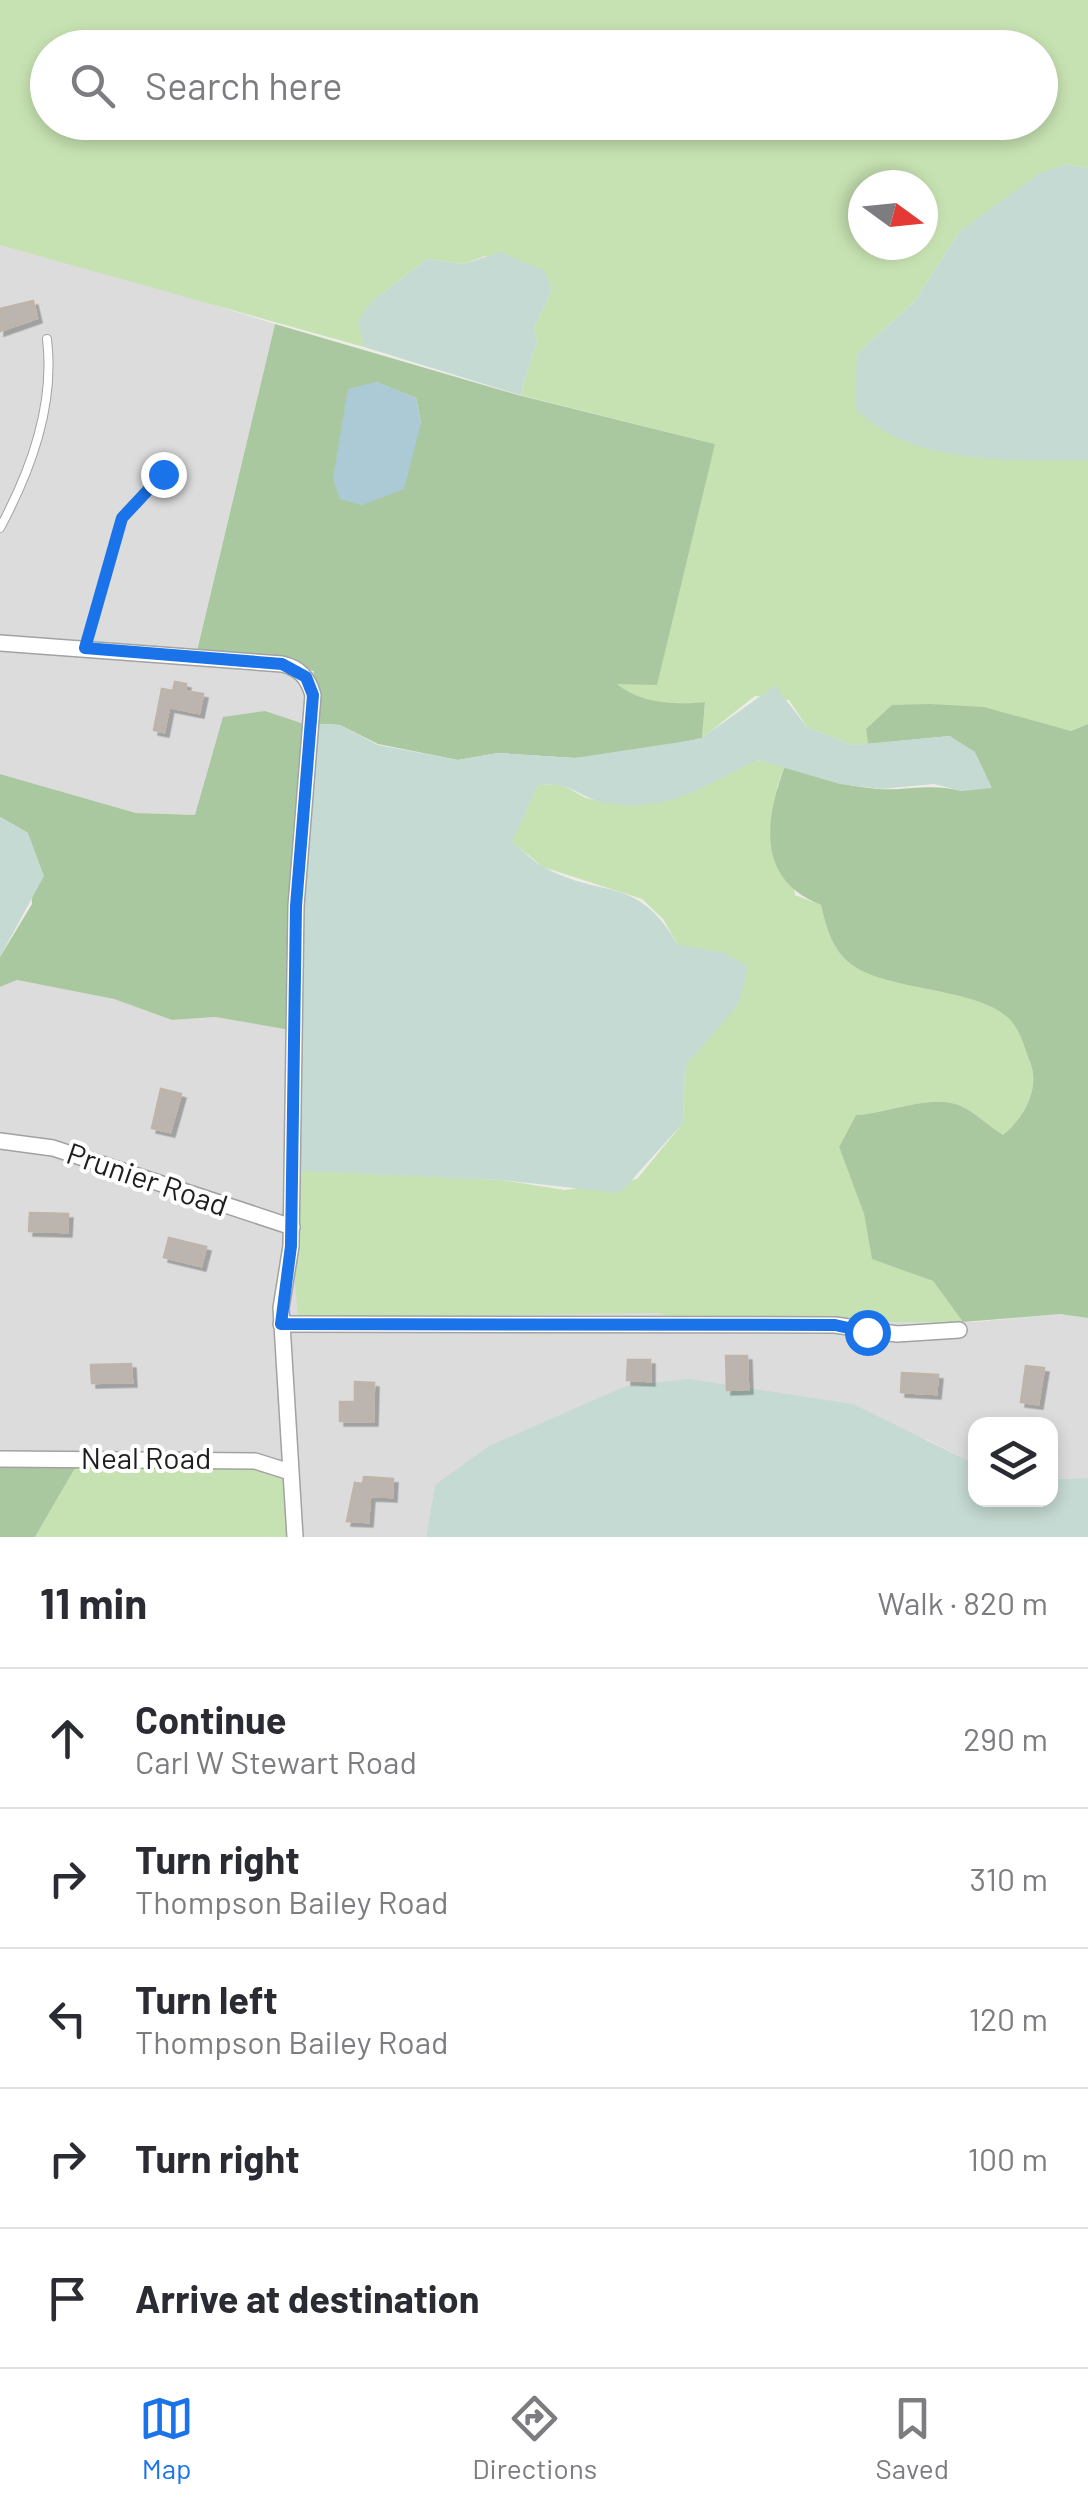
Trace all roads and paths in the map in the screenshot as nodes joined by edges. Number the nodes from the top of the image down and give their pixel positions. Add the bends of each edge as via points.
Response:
1 (47, 339) dead end
2 (163, 474) dead end
3 (0, 528) edge
4 (0, 643) edge
5 (85, 648) junction
6 (0, 1141) edge
7 (292, 1227) junction
8 (281, 1324) junction
9 (959, 1330) dead end
10 (0, 1459) edge
11 (290, 1472) junction
12 (296, 1537) edge

1 - 3 lane via 48,403
2 - 5 lane via 122,518
4 - 5 street
5 - 7 street via 282,664 310,684 296,906
6 - 7 street, Prunier Road via 74,1154
7 - 8 street
8 - 9 street
8 - 11 street
10 - 11 street, Neal Road via 207,1458 255,1461
11 - 12 street

